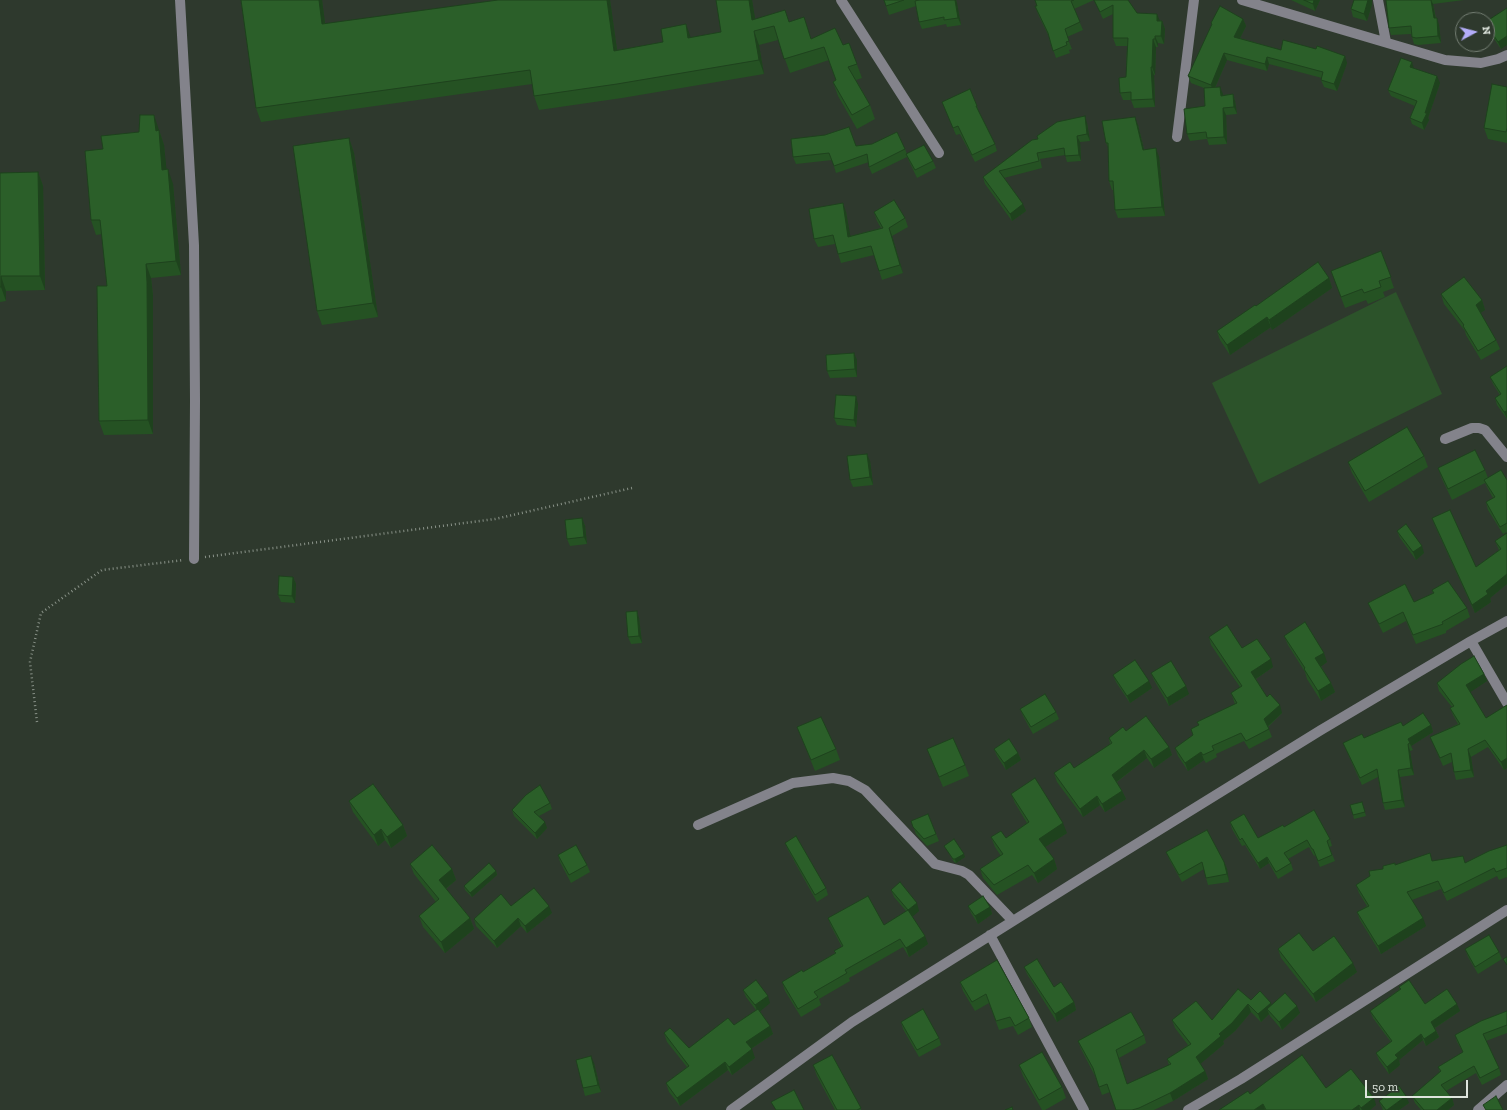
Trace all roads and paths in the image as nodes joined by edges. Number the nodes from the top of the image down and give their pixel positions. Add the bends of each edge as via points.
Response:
1 (180, 0) edge
2 (841, 0) edge
3 (1194, 0) edge
4 (1242, 0) edge
5 (1378, 0) edge
6 (1386, 42) junction
7 (1507, 55) edge
8 (1177, 137) dead end
9 (939, 153) dead end
10 (1445, 439) dead end
11 (1507, 457) edge
12 (632, 488) dead end
13 (194, 559) junction
14 (1507, 621) edge
15 (1471, 641) junction
16 (1507, 703) edge
17 (37, 722) dead end
18 (698, 825) dead end
19 (1507, 910) edge
20 (1013, 921) junction
21 (990, 935) junction
22 (1507, 1085) edge
23 (731, 1110) edge
24 (1084, 1110) edge
25 (1188, 1110) edge
26 (1478, 1110) edge

1 - 13 street via 194,245
2 - 9 street
3 - 8 street
4 - 6 street
5 - 6 street
6 - 7 street via 1444,60 1481,64
10 - 11 street via 1472,428 1485,430
12 - 13 path via 494,519
13 - 17 path via 102,570 41,613 30,662
14 - 15 street
15 - 16 street
15 - 20 street via 1315,734
18 - 20 street via 793,783 833,778 849,781 865,790 934,864 969,875
19 - 25 street
20 - 21 street
21 - 23 street via 852,1022
21 - 24 street
22 - 26 street

